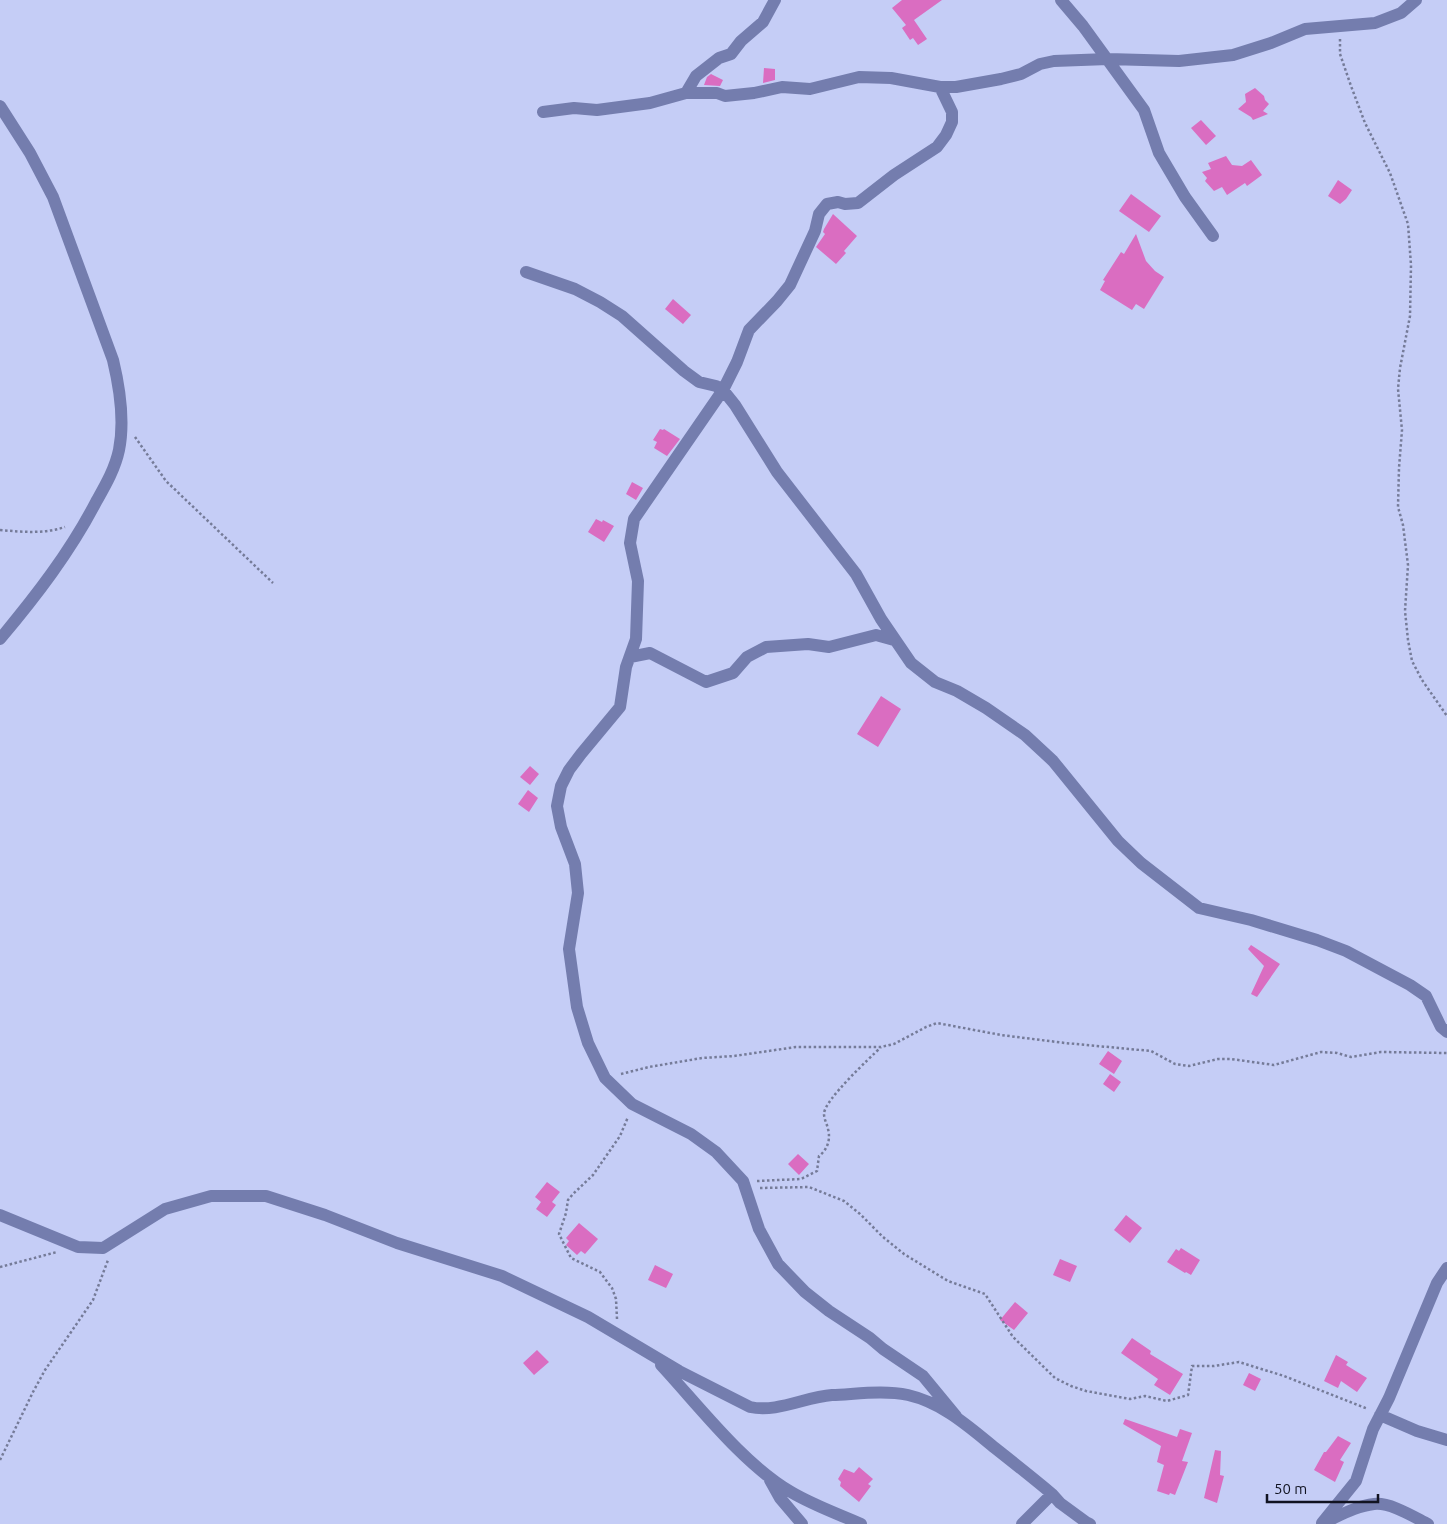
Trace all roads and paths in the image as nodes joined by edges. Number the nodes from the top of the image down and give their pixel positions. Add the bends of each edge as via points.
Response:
1 (775, 0) edge
2 (1061, 0) edge
3 (1416, 0) edge
4 (1340, 25) junction
5 (1108, 58) junction
6 (940, 87) junction
7 (686, 93) junction
8 (0, 106) edge
9 (543, 112) dead end
10 (1213, 236) dead end
11 (526, 272) dead end
12 (723, 390) junction
13 (122, 420) junction
14 (85, 522) junction
15 (0, 530) edge
16 (273, 583) dead end
17 (0, 638) edge
18 (894, 640) junction
19 (630, 657) junction
20 (1447, 716) edge
21 (1447, 1032) edge
22 (881, 1047) junction
23 (1447, 1053) edge
24 (605, 1078) junction
25 (632, 1104) junction
26 (745, 1185) junction
27 (0, 1215) edge
28 (114, 1241) junction
29 (78, 1247) junction
30 (0, 1267) edge
31 (1447, 1268) edge
32 (617, 1334) junction
33 (651, 1354) junction
34 (1380, 1415) junction
35 (956, 1416) junction
36 (1447, 1440) edge
37 (0, 1460) edge
38 (768, 1476) junction
39 (1056, 1499) junction
40 (802, 1524) edge
41 (861, 1524) edge
42 (1022, 1524) edge
43 (1075, 1524) edge
44 (1090, 1524) edge
45 (1321, 1524) edge
46 (1428, 1524) edge

1 - 7 street via 763,22 731,54 719,58 696,76
2 - 5 street
3 - 4 street via 1401,13 1375,23
4 - 5 street via 1305,29 1233,55 1178,62
4 - 20 path via 1340,54 1408,224 1410,316 1398,388 1402,430 1398,507 1408,565 1405,610 1412,661
5 - 6 street via 1054,61 1002,80
5 - 10 street via 1144,110 1159,152
6 - 7 street via 891,78 859,77 810,88 782,87 725,96
6 - 12 street via 952,112 952,122 937,148 858,203 827,204 819,214 815,231 790,285 749,330
7 - 9 street via 650,103 597,110 574,108
8 - 13 street via 53,197 113,360
11 - 12 street via 575,289 600,302 622,316 699,382
12 - 18 street via 777,472 856,574
12 - 19 street via 634,519 630,543 638,581 636,639
13 - 14 street via 113,470
13 - 16 path via 166,481
14 - 15 path via 52,531
14 - 17 street via 53,573
18 - 19 street via 876,635 829,647 808,644 766,647 747,657 733,673 706,682 650,653
18 - 21 street via 911,664 1025,735 1053,761 1118,841 1199,908 1251,920 1346,950 1426,996 1441,1027
19 - 24 street via 620,707 580,754 561,786 557,806 575,864 578,893 569,949 577,1007 588,1043
22 - 23 path via 937,1024 1001,1035 1151,1051 1175,1064 1189,1066 1218,1059 1274,1065 1322,1052 1351,1057 1381,1052
22 - 24 path via 796,1047 686,1060
22 - 26 path via 827,1104 824,1114 829,1140 826,1151 819,1156 817,1171 801,1179
24 - 25 street
25 - 26 street via 691,1134 716,1152
25 - 32 path via 627,1122 607,1156 568,1200 559,1234 570,1258 600,1272 612,1288 616,1300
26 - 34 path via 809,1187 844,1201 904,1254 948,1281 985,1294 1013,1337 1055,1378 1071,1386 1130,1399 1145,1396 1167,1400 1188,1395 1192,1366 1238,1362 1284,1376
26 - 35 street via 759,1229 778,1264 829,1311 924,1376
27 - 29 street
28 - 29 street via 103,1248
28 - 32 street via 165,1209 211,1196 266,1196 502,1276
28 - 37 path via 93,1300 45,1370
29 - 30 path
31 - 34 street via 1434,1290
32 - 33 street
33 - 35 street via 680,1372 762,1410 829,1395 894,1393 910,1396
33 - 38 street via 749,1460
34 - 36 street
34 - 45 street via 1356,1481
35 - 39 street
38 - 40 street via 780,1498
38 - 41 street via 792,1492
39 - 42 street
39 - 43 street
39 - 44 street
45 - 46 street via 1375,1504

